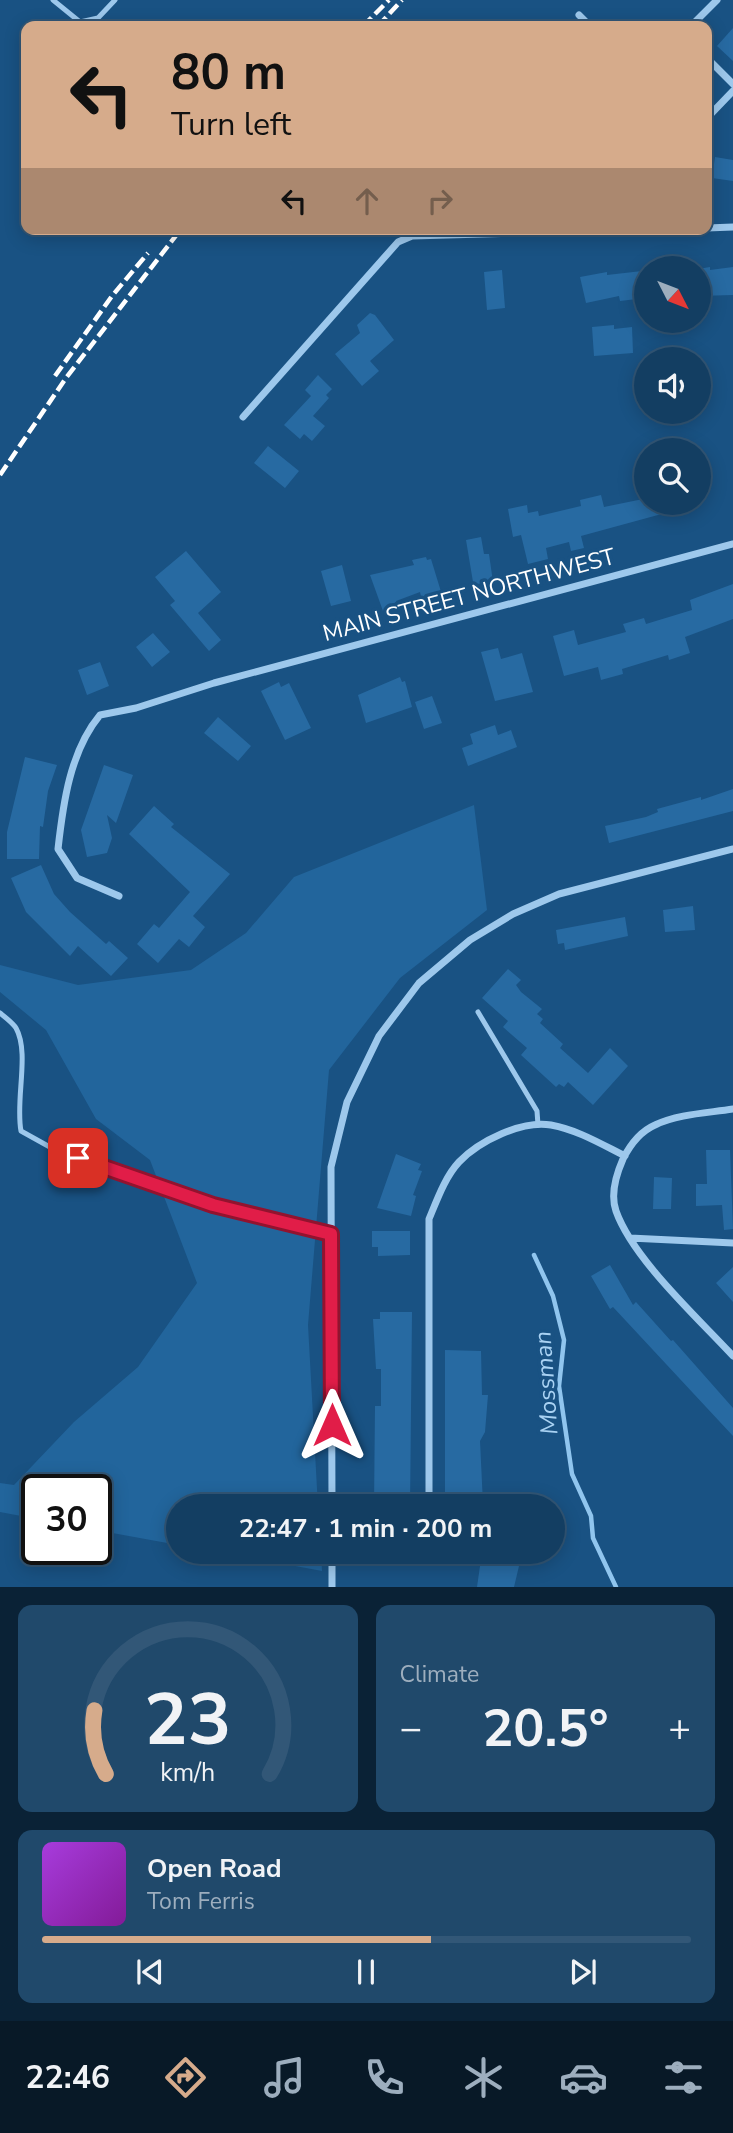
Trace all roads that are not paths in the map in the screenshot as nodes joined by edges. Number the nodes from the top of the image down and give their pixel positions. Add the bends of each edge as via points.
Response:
1 (53, 0) edge
2 (115, 0) edge
3 (717, 0) edge
4 (579, 15) dead end
5 (79, 21) edge
6 (84, 21) edge
7 (585, 21) edge
8 (696, 21) edge
9 (712, 63) edge
10 (733, 84) edge
11 (733, 91) edge
12 (712, 113) edge
13 (733, 227) edge
14 (712, 228) edge
15 (421, 235) edge
16 (243, 417) dead end
17 (733, 544) edge
18 (733, 849) edge
19 (119, 896) dead end
20 (478, 1012) dead end
21 (0, 1013) edge
22 (733, 1109) edge
23 (538, 1125) junction
24 (625, 1156) junction
25 (331, 1234) junction
26 (630, 1238) junction
27 (733, 1243) edge
28 (733, 1356) edge
29 (332, 1494) edge
30 (429, 1494) edge
31 (332, 1564) edge
32 (332, 1587) edge

1 - 5 lane
2 - 6 lane via 98,18
3 - 8 street
4 - 7 street
9 - 10 street
11 - 12 street
13 - 14 street
15 - 16 street via 398,242
17 - 19 street, MAIN STREET NORTHWEST via 100,715 84,734 62,809 58,849 77,878
18 - 25 street via 559,894 470,940 419,983 379,1036 347,1102 331,1167
20 - 23 lane via 537,1111
21 - 25 lane via 16,1028 23,1059 21,1131 57,1151 213,1205
22 - 24 street via 656,1124 630,1145
23 - 24 street via 583,1135
23 - 30 street via 494,1139 459,1162 429,1219
24 - 26 street via 616,1175 615,1210
25 - 29 street
26 - 27 street
26 - 28 street
31 - 32 street

